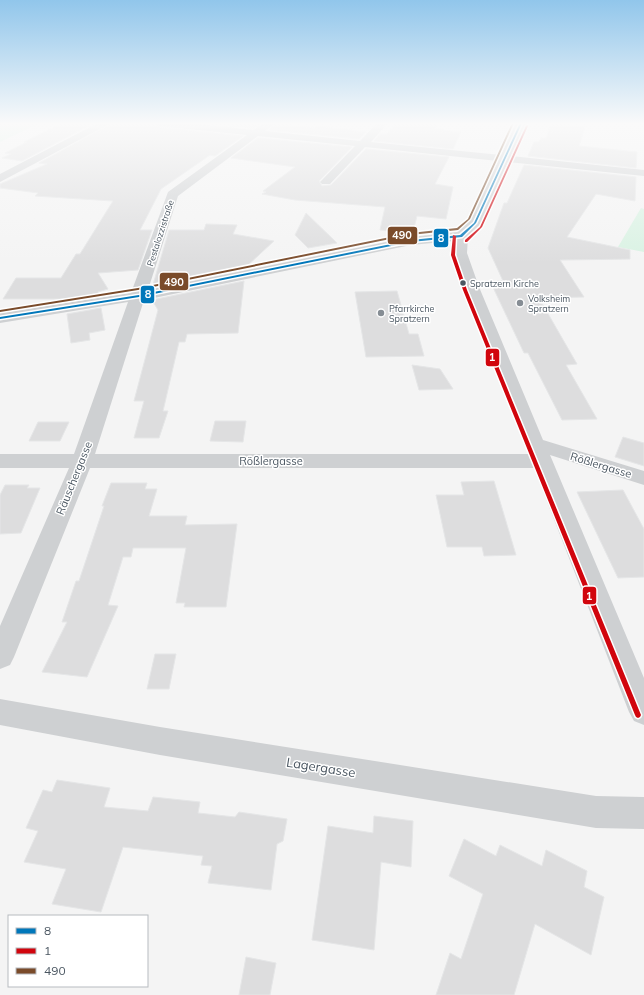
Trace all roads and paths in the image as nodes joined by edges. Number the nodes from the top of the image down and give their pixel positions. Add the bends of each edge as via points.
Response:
1 (18, 169) edge
2 (206, 169) edge
3 (339, 169) edge
4 (500, 169) edge
5 (609, 169) edge
6 (644, 173) edge
7 (0, 179) edge
8 (326, 182) dead end
9 (461, 236) junction
10 (139, 296) junction
11 (0, 318) edge
12 (538, 453) junction
13 (0, 461) edge
14 (82, 461) junction
15 (644, 478) edge
16 (0, 657) edge
17 (0, 712) edge
18 (644, 712) edge
19 (644, 814) edge

1 - 7 street
2 - 10 street, Pestalozzistraße via 174,192
3 - 8 street
4 - 9 street via 475,223
5 - 6 street
9 - 10 street via 410,241
9 - 12 street via 460,253 472,287
10 - 11 street
10 - 14 street, Räuschergasse
12 - 14 street, Rößlergasse
12 - 15 street, Rößlergasse
12 - 18 street
13 - 14 street, Rößlergasse
14 - 16 street, Räuschergasse
17 - 19 street, Lagergasse via 588,811

